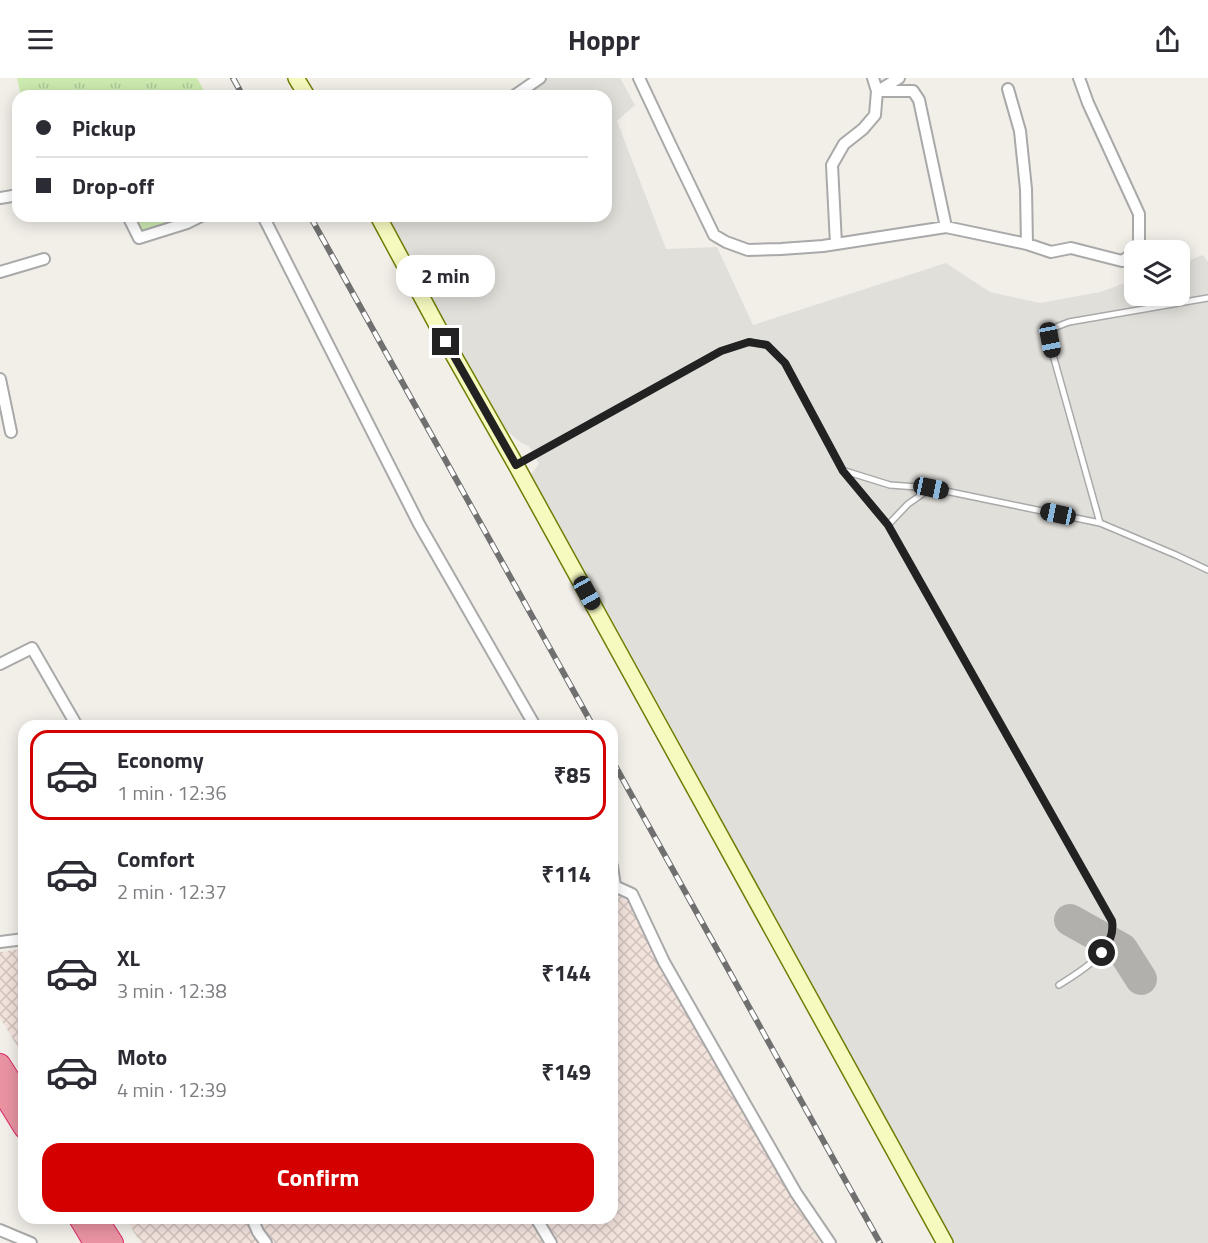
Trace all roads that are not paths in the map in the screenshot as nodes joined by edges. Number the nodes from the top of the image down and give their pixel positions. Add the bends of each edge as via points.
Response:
1 (540, 78) edge
2 (639, 78) edge
3 (873, 78) edge
4 (899, 78) edge
5 (1079, 78) edge
6 (1008, 88) dead end
7 (523, 90) edge
8 (877, 91) junction
9 (131, 222) edge
10 (189, 222) edge
11 (266, 222) edge
12 (381, 222) edge
13 (946, 227) junction
14 (1138, 240) edge
15 (836, 244) junction
16 (1027, 244) junction
17 (44, 259) dead end
18 (1124, 260) edge
19 (0, 272) edge
20 (1208, 298) edge
21 (0, 379) edge
22 (11, 432) dead end
23 (516, 465) junction
24 (843, 471) junction
25 (931, 488) junction
26 (1100, 523) junction
27 (888, 525) junction
28 (1208, 570) edge
29 (0, 664) edge
30 (74, 720) edge
31 (532, 720) edge
32 (618, 887) edge
33 (18, 940) edge
34 (0, 942) edge
35 (1059, 985) dead end
36 (0, 1065) edge
37 (1, 1092) edge
38 (18, 1093) edge
39 (18, 1119) edge
40 (83, 1224) edge
41 (101, 1224) edge
42 (255, 1224) edge
43 (540, 1224) edge
44 (0, 1230) edge
45 (31, 1243) edge
46 (94, 1243) edge
47 (113, 1243) edge
48 (266, 1243) edge
49 (551, 1243) edge
50 (830, 1243) edge
51 (945, 1243) edge

1 - 7 street
2 - 15 street via 714,235 748,250
3 - 8 street
4 - 8 street
5 - 14 street via 1139,214
6 - 16 street via 1020,131
8 - 13 street via 913,91 919,100
8 - 15 street via 875,115 844,144 832,165
9 - 10 street via 139,238
11 - 31 street via 419,524
12 - 23 main road
13 - 15 street
13 - 16 street
16 - 18 street via 1051,252 1071,248
17 - 19 street
20 - 26 lane via 1056,327 1050,340 1053,355
21 - 22 street
23 - 24 lane via 721,351 749,342 767,345 785,363
23 - 51 main road
24 - 25 lane via 890,485
24 - 27 lane
25 - 26 lane
25 - 27 lane
26 - 28 lane
27 - 35 lane via 1112,921 1110,941 1102,953
29 - 30 street via 32,648
32 - 50 street via 632,894 664,962 796,1193
33 - 34 street
36 - 38 highway
37 - 39 highway
40 - 46 highway
41 - 47 highway
42 - 48 street
43 - 49 street
44 - 45 street

